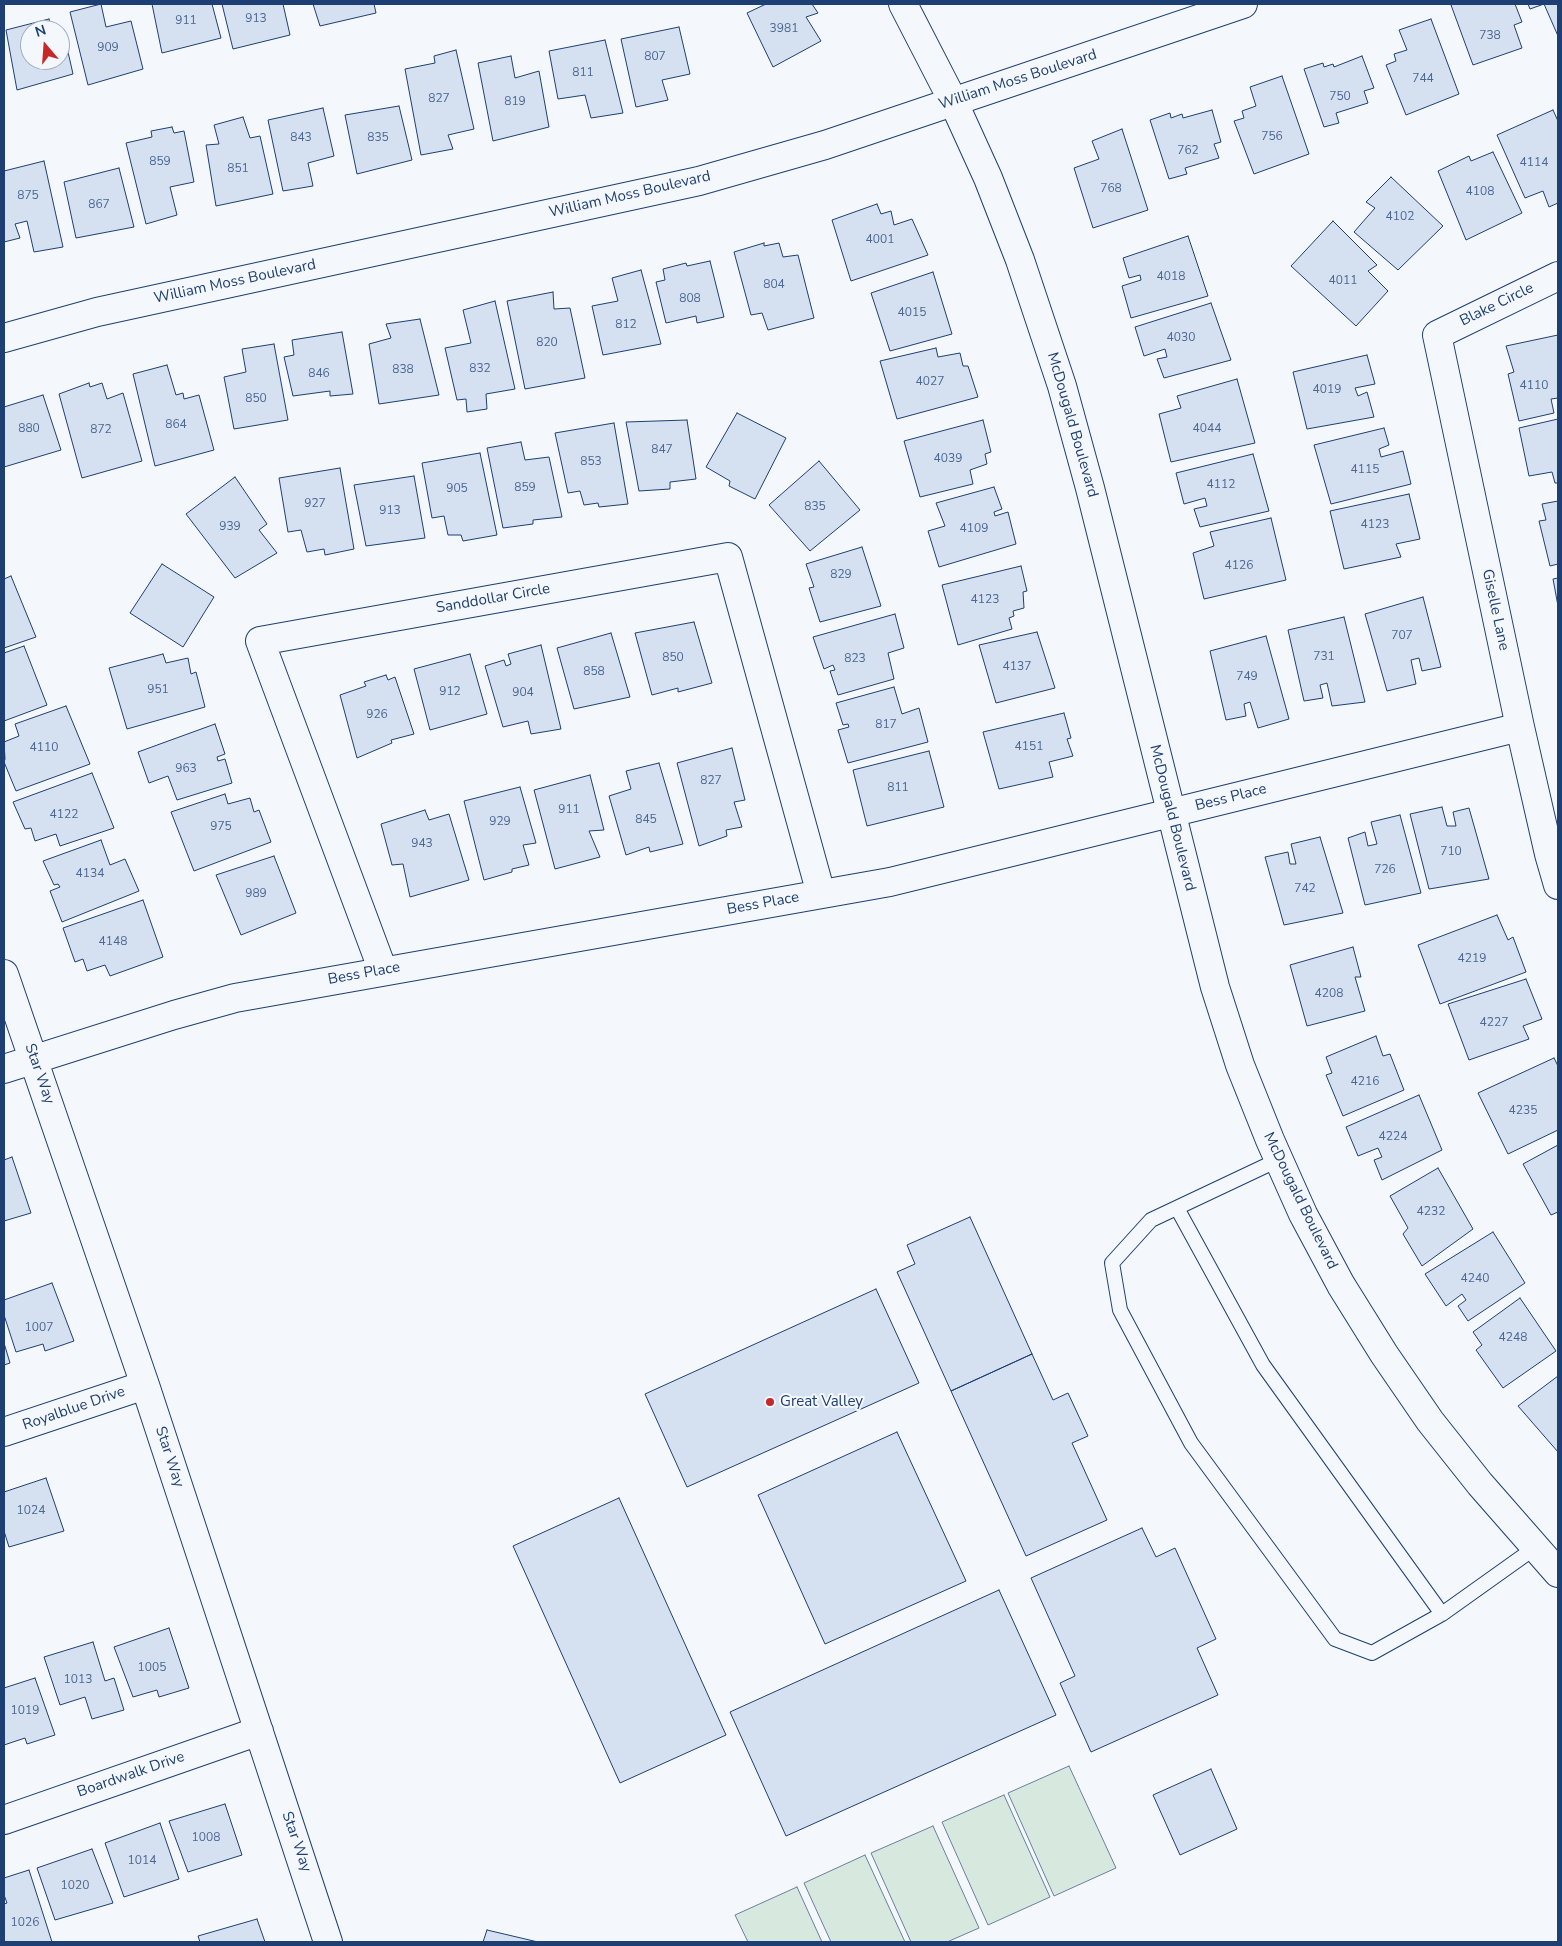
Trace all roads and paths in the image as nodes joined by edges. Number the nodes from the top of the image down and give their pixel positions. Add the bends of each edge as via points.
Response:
1 (903, 4) edge
2 (1243, 4) edge
3 (953, 101) junction
4 (1558, 276) edge
5 (1437, 335) joint
6 (4, 338) edge
7 (1520, 727) junction
8 (1171, 813) junction
9 (1558, 885) edge
10 (821, 894) junction
11 (383, 971) junction
12 (4, 974) edge
13 (34, 1059) junction
14 (4, 1069) edge
15 (1278, 1160) junction
16 (1178, 1208) junction
17 (145, 1385) junction
18 (4, 1432) edge
19 (1536, 1547) junction
20 (1558, 1573) edge
21 (1442, 1614) junction
22 (258, 1731) junction
23 (4, 1820) edge
24 (328, 1942) edge

1 - 3 street, McDougald Boulevard
2 - 3 street, William Moss Boulevard
3 - 6 street, William Moss Boulevard via 825,145 698,181 97,312
3 - 8 street, McDougald Boulevard via 1020,260 1062,386
4 - 5 street, Blake Circle
5 - 7 street, Giselle Lane
7 - 8 street, Bess Place
7 - 9 street, Giselle Lane
8 - 10 street, Bess Place via 890,882
8 - 15 street, McDougald Boulevard via 1215,988 1240,1065
10 - 11 street, Bess Place
10 - 11 street, Sanddollar Circle via 728,557 260,642
11 - 13 street, Bess Place via 235,998
12 - 13 street, Star Way
13 - 14 street, Bess Place
13 - 17 street, Star Way
15 - 16 lane
15 - 19 street, McDougald Boulevard via 1341,1285 1384,1354 1480,1484
16 - 21 lane via 1264,1365
16 - 21 lane via 1151,1220 1112,1263 1120,1310 1191,1444 1335,1639 1372,1653
17 - 18 street, Royalblue Drive
17 - 22 street, Star Way
19 - 20 street, McDougald Boulevard
19 - 21 lane
22 - 23 street, Boardwalk Drive
22 - 24 street, Star Way

